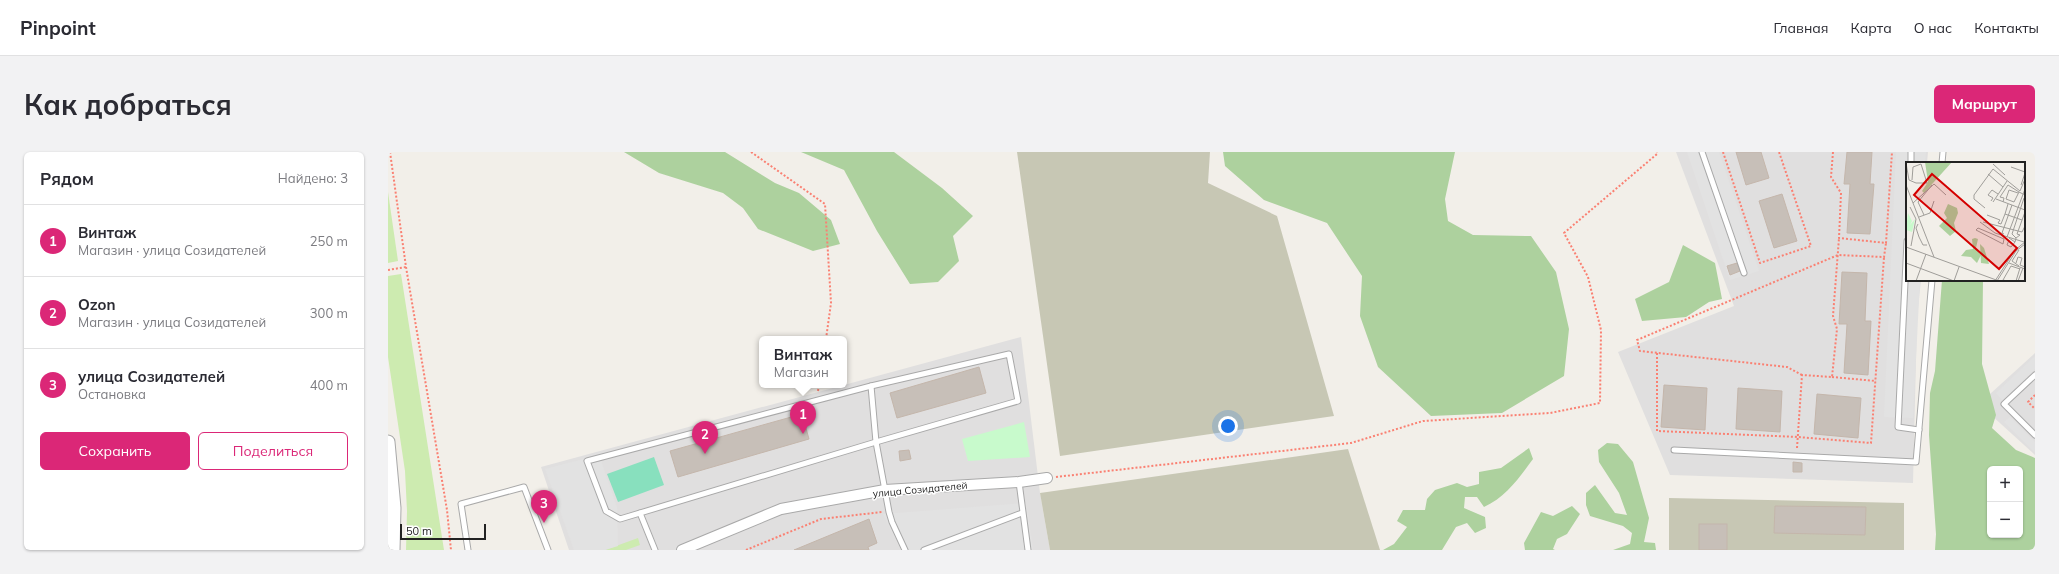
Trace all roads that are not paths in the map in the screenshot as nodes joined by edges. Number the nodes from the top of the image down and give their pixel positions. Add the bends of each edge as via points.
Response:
1 (1702, 152) edge
2 (1943, 152) edge
3 (1942, 162) edge
4 (1906, 263) edge
5 (1744, 274) dead end
6 (1932, 281) edge
7 (2035, 376) edge
8 (870, 386) junction
9 (1919, 430) junction
10 (2035, 435) edge
11 (388, 442) edge
12 (876, 442) junction
13 (1674, 450) dead end
14 (1047, 478) road end
15 (1019, 482) junction
16 (885, 490) junction
17 (640, 513) junction
18 (1022, 513) junction
19 (393, 550) edge
20 (468, 550) edge
21 (548, 550) edge
22 (655, 550) edge
23 (682, 550) edge
24 (905, 550) edge
25 (924, 550) edge
26 (1028, 550) edge

1 - 5 lane
2 - 3 lane
4 - 9 lane via 1898,427
6 - 9 lane
7 - 10 lane via 2004,404
8 - 12 lane
8 - 12 lane via 1009,354 1018,401
8 - 17 lane via 587,461 606,511 620,519
9 - 13 lane via 1916,462
11 - 19 street via 394,508
12 - 16 lane
12 - 17 lane
14 - 15 street, улица Созидателей
15 - 16 street, улица Созидателей
15 - 18 lane
16 - 23 street, улица Созидателей via 782,510
16 - 24 lane via 892,522
17 - 22 lane
18 - 25 lane
18 - 26 lane
20 - 21 lane via 461,504 524,487

